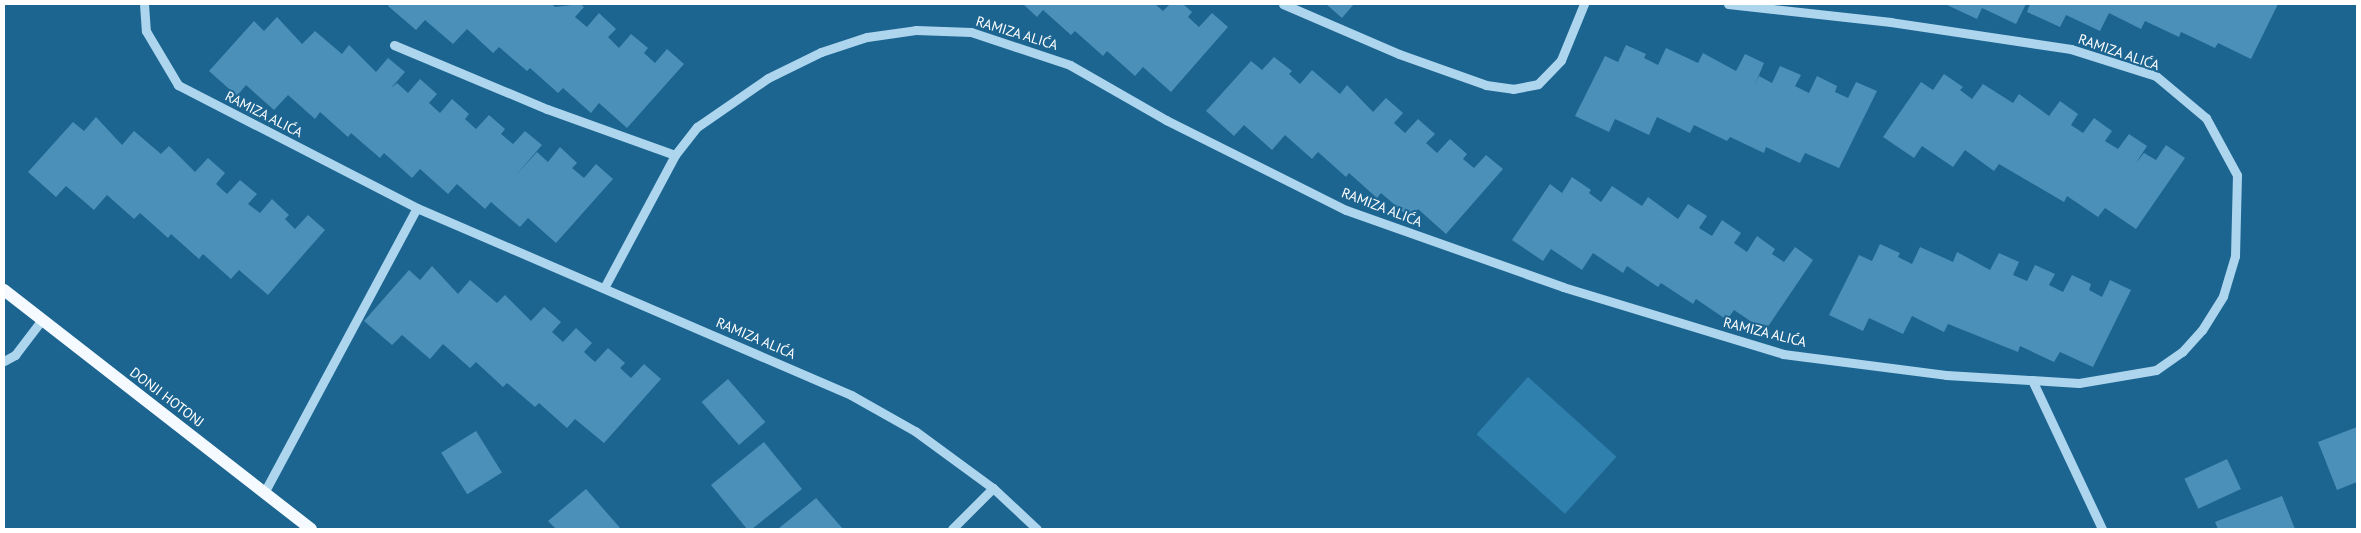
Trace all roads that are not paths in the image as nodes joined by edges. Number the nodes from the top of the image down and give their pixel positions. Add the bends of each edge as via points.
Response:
1 (144, 4) edge
2 (1283, 4) edge
3 (1584, 4) edge
4 (1728, 4) edge
5 (394, 45) dead end
6 (675, 155) junction
7 (417, 208) junction
8 (604, 288) junction
9 (4, 290) edge
10 (41, 321) junction
11 (4, 361) edge
12 (2032, 380) junction
13 (993, 488) junction
14 (265, 491) junction
15 (311, 529) edge
16 (952, 529) edge
17 (1037, 529) edge
18 (2102, 529) edge

1 - 7 street, RAMIZA ALIĆA via 146,31 178,85
2 - 3 street via 1399,54 1486,85 1513,89 1538,84 1561,60
4 - 12 street, RAMIZA ALIĆA via 1891,22 2071,49 2156,76 2206,118 2237,175 2238,216 2235,256 2223,296 2202,330 2182,352 2156,370 2079,383
5 - 6 street via 546,109
6 - 8 street, RAMIZA ALIĆA
6 - 12 street, RAMIZA ALIĆA via 697,127 731,102 768,78 821,52 867,37 916,30 971,32 1070,65 1166,120 1346,210 1667,321 1783,354 1946,375
7 - 8 street, RAMIZA ALIĆA
7 - 14 street
8 - 13 street, RAMIZA ALIĆA via 851,395 915,430
9 - 10 main road, DONJI HOTONJ
10 - 11 street via 15,355
10 - 14 main road, DONJI HOTONJ
12 - 18 street
13 - 16 street
13 - 17 street, RAMIZA ALIĆA
14 - 15 main road, DONJI HOTONJ

